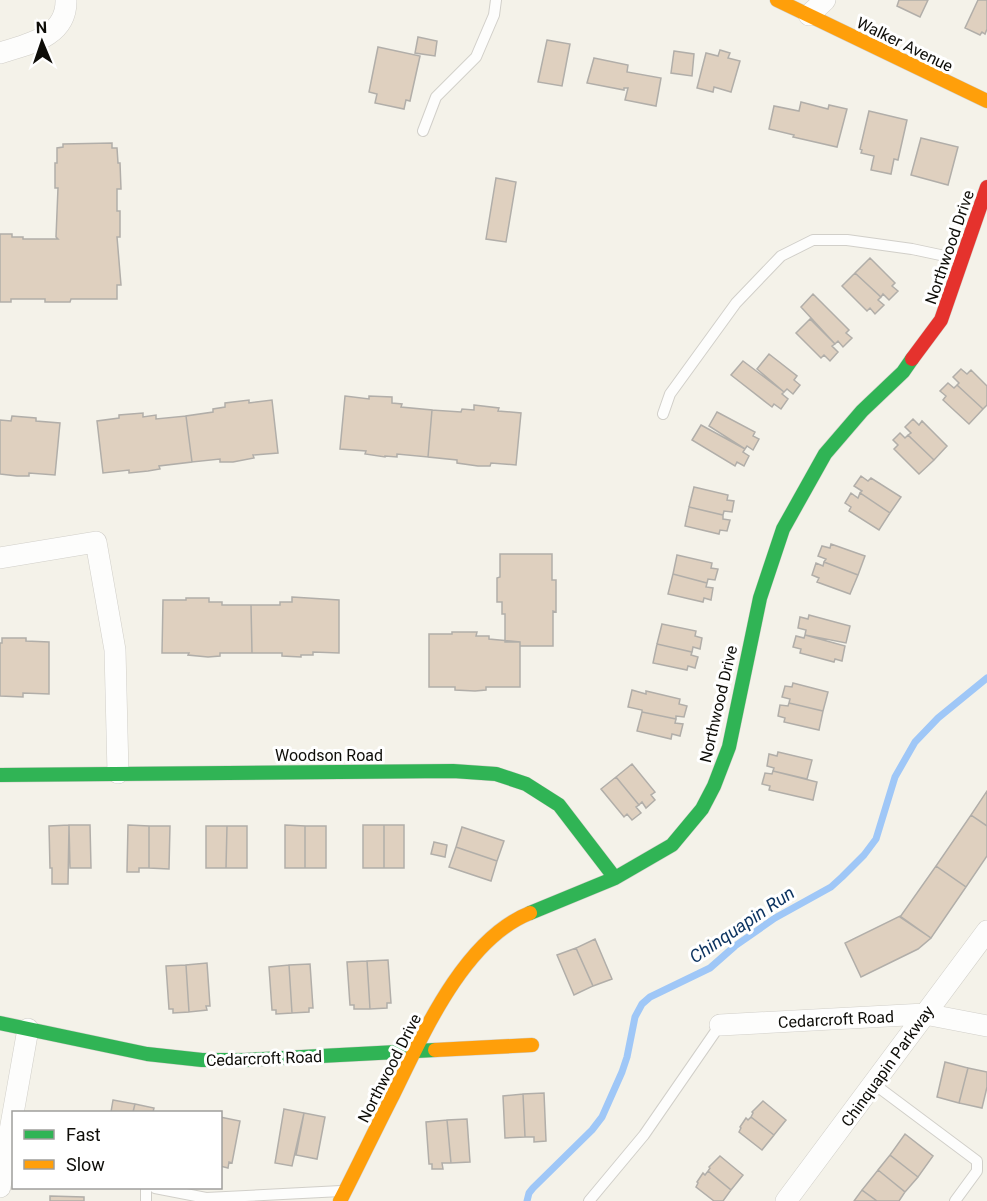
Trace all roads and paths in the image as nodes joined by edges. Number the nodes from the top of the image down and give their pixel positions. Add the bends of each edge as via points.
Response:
1 (66, 0) edge
2 (496, 0) edge
3 (777, 0) edge
4 (825, 0) edge
5 (809, 15) junction
6 (0, 53) edge
7 (987, 101) edge
8 (423, 131) dead end
9 (987, 187) edge
10 (962, 259) junction
11 (663, 414) dead end
12 (0, 558) edge
13 (118, 773) junction
14 (0, 775) edge
15 (615, 878) junction
16 (987, 931) edge
17 (925, 1014) junction
18 (0, 1023) edge
19 (720, 1025) joint
20 (987, 1026) edge
21 (28, 1029) junction
22 (532, 1045) dead end
23 (415, 1050) junction
24 (874, 1084) junction
25 (14, 1111) edge
26 (12, 1125) edge
27 (6, 1161) edge
28 (982, 1162) edge
29 (0, 1187) edge
30 (160, 1189) edge
31 (342, 1196) edge
32 (589, 1201) edge
33 (786, 1201) edge
34 (955, 1201) edge

1 - 6 street via 58,27 38,42
2 - 8 lane via 494,15 476,57 436,97
3 - 5 street, Walker Avenue
4 - 5 street
5 - 7 street, Walker Avenue
9 - 10 street, Northwood Drive
10 - 11 lane via 847,240 813,240 782,256 736,303 670,394
10 - 15 street, Northwood Drive via 941,320 903,372 825,454 783,529 760,598 729,747 702,809 672,845
12 - 13 street via 96,542 115,650
13 - 14 street, Woodson Road
13 - 15 street, Woodson Road via 496,774 526,784 558,805
15 - 23 street, Northwood Drive via 514,919 486,943 458,976
16 - 17 street, Chinquapin Parkway
17 - 19 street, Cedarcroft Road
17 - 20 street, Cedarcroft Road
17 - 24 street, Chinquapin Parkway
18 - 21 street, Cedarcroft Road
19 - 32 lane via 644,1135
21 - 23 street, Cedarcroft Road via 147,1054 202,1060
21 - 25 street
22 - 23 street, Cedarcroft Road
23 - 31 street, Northwood Drive
24 - 28 lane
24 - 33 street, Chinquapin Parkway
26 - 27 street
27 - 29 street
28 - 34 lane
30 - 31 lane via 206,1198

